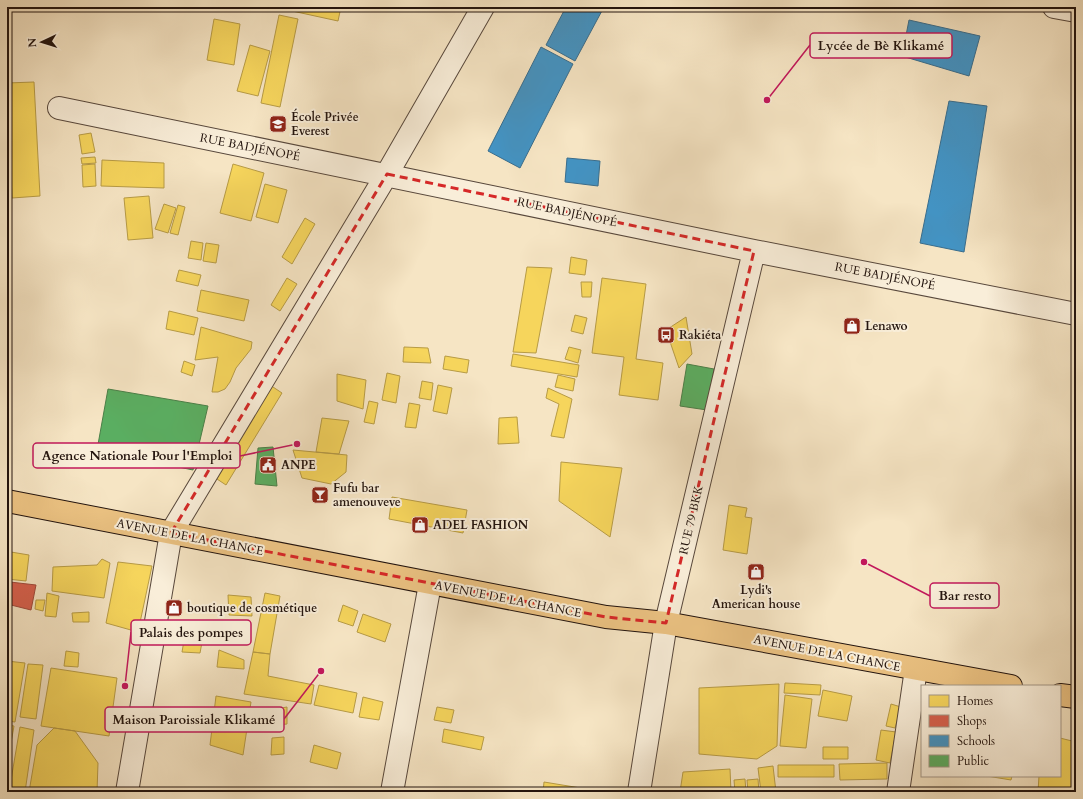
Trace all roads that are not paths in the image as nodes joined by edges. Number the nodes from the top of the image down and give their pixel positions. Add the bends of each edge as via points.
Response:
1 (483, 7) edge
2 (1054, 7) edge
3 (1076, 11) edge
4 (59, 108) dead end
5 (387, 174) junction
6 (754, 251) junction
7 (1076, 314) edge
8 (7, 502) edge
9 (171, 533) junction
10 (430, 584) junction
11 (666, 623) junction
12 (916, 669) junction
13 (1005, 685) edge
14 (1061, 695) edge
15 (1076, 697) edge
16 (127, 792) edge
17 (392, 792) edge
18 (639, 792) edge
19 (898, 792) edge

1 - 5 street
2 - 3 street
4 - 5 street, RUE BADJÉNOPÉ
5 - 6 street, RUE BADJÉNOPÉ
5 - 9 street
6 - 7 street, RUE BADJÉNOPÉ
6 - 11 street, RUE 79 BKK
8 - 9 main road, AVENUE DE LA CHANCE
9 - 10 main road, AVENUE DE LA CHANCE
9 - 16 street
10 - 11 main road, AVENUE DE LA CHANCE via 606,617
10 - 17 street
11 - 12 main road, AVENUE DE LA CHANCE
11 - 18 street, RUE 79 BKK
12 - 13 main road, AVENUE DE LA CHANCE
12 - 19 street
14 - 15 main road

